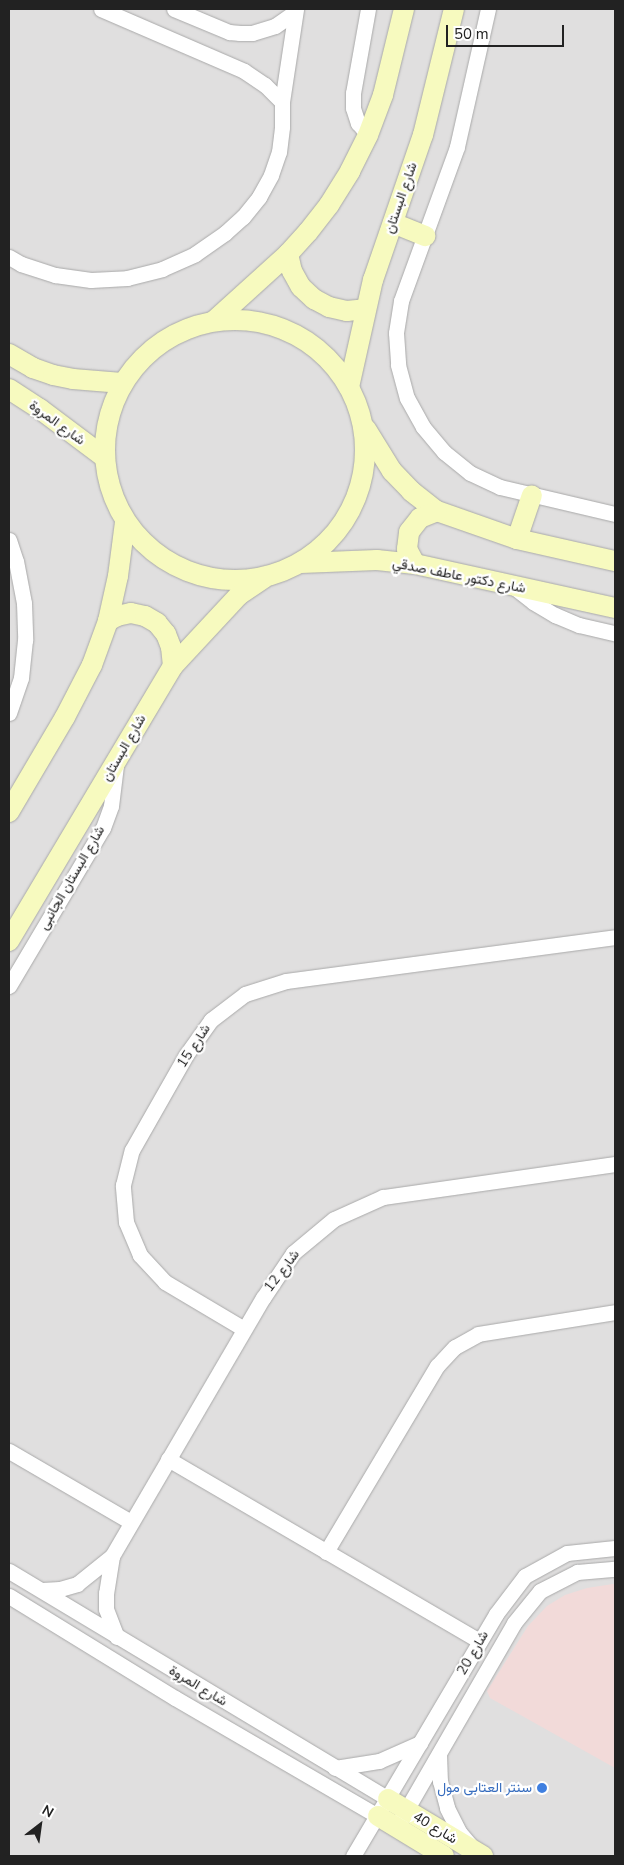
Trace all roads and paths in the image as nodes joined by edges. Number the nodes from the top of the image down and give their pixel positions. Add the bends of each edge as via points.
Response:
1 (101, 9) edge
2 (174, 9) edge
3 (368, 9) edge
4 (404, 9) edge
5 (454, 9) edge
6 (488, 9) edge
7 (295, 10) edge
8 (282, 102) junction
9 (368, 135) junction
10 (393, 223) junction
11 (424, 236) junction
12 (288, 254) junction
13 (9, 257) edge
14 (365, 309) junction
15 (214, 321) junction
16 (9, 354) edge
17 (122, 383) junction
18 (349, 387) junction
19 (9, 389) edge
20 (363, 423) junction
21 (104, 457) junction
22 (532, 494) junction
23 (436, 511) junction
24 (615, 514) edge
25 (126, 522) junction
26 (517, 539) junction
27 (9, 540) edge
28 (615, 561) edge
29 (301, 563) junction
30 (415, 564) junction
31 (266, 577) junction
32 (513, 586) junction
33 (615, 608) edge
34 (108, 621) junction
35 (615, 633) edge
36 (173, 666) junction
37 (9, 713) edge
38 (116, 762) junction
39 (9, 812) edge
40 (615, 937) edge
41 (9, 941) edge
42 (9, 986) edge
43 (615, 1164) edge
44 (615, 1312) edge
45 (244, 1329) junction
46 (9, 1451) edge
47 (168, 1460) junction
48 (131, 1522) junction
49 (615, 1548) edge
50 (326, 1552) junction
51 (112, 1556) junction
52 (615, 1569) edge
53 (9, 1571) edge
54 (42, 1590) junction
55 (9, 1596) edge
56 (117, 1637) junction
57 (480, 1641) junction
58 (420, 1743) junction
59 (439, 1754) junction
60 (335, 1768) junction
61 (383, 1808) junction
62 (401, 1819) junction
63 (480, 1854) edge
64 (353, 1856) edge
65 (444, 1856) edge

1 - 8 street via 244,71
2 - 7 street via 229,32 240,33 276,26
3 - 9 street via 353,93 358,123
4 - 9 street via 383,94
5 - 10 street, شارع البستان via 423,136
6 - 11 street via 457,147
7 - 8 street
8 - 13 street via 279,152 259,197 243,217 195,254 162,269 127,278 91,280 56,275
9 - 12 street via 329,205
10 - 11 street
10 - 14 street, شارع البستان
11 - 22 street via 401,301 396,333 398,365 407,398 423,427 444,452 470,473 500,487
12 - 14 street via 292,271 301,287 314,299 347,311
12 - 15 street
14 - 18 street, شارع البستان
15 - 17 street via 186,329 161,342 139,360
15 - 18 street via 254,321 292,333 325,356
16 - 17 street via 53,375
17 - 21 street via 108,418
18 - 20 street
19 - 21 street, شارع المروة
20 - 23 street via 392,471
20 - 29 street via 366,455 360,488 350,510 327,543
21 - 25 street via 110,490
22 - 24 street
22 - 26 street
23 - 26 street
23 - 30 street via 420,518 409,532 408,549
25 - 31 street via 152,551 187,572 226,580
25 - 34 street
26 - 28 street
27 - 37 street via 24,603 25,640 21,678
29 - 30 street, شارع دكتور عاطف صدقي via 377,560
29 - 31 street
30 - 32 street, شارع دكتور عاطف صدقي
31 - 36 street, شارع البستان via 239,595
32 - 33 street, شارع دكتور عاطف صدقي
32 - 35 street via 555,615
34 - 36 street via 131,613 157,623 169,640
34 - 39 street via 92,665 65,718
36 - 38 street, شارع البستان
38 - 41 street, شارع البستان
38 - 42 street, شارع البستان الجانبى via 111,806 103,828
40 - 45 street, شارع 15 via 286,981 245,994 211,1020 186,1055 132,1150 123,1185 126,1222 140,1255 165,1282
43 - 45 street, شارع 12 via 384,1196 334,1219 293,1253
44 - 50 street via 478,1334 455,1347 437,1366
45 - 47 street, شارع 12
46 - 48 street
47 - 48 street, شارع 12
47 - 50 street
48 - 51 street, شارع 12
49 - 57 street, شارع 20 via 566,1553 525,1576
50 - 57 street
51 - 54 street, شارع 12 via 77,1584
51 - 56 street, شارع 12 via 106,1608
52 - 59 street, شارع 20 via 577,1572 540,1591 514,1623
53 - 54 street, شارع المروة
54 - 56 street, شارع المروة
55 - 61 street, شارع المروة via 175,1698
56 - 60 street, شارع المروة
57 - 58 street, شارع 20
58 - 60 street via 379,1761
58 - 61 street, شارع 20
59 - 62 street, شارع 20
59 - 63 street via 440,1781 447,1808 459,1832
60 - 61 street, شارع المروة
61 - 62 street, شارع 40
61 - 64 street, شارع 20
62 - 63 street, شارع 40
62 - 65 street, شارع 40

